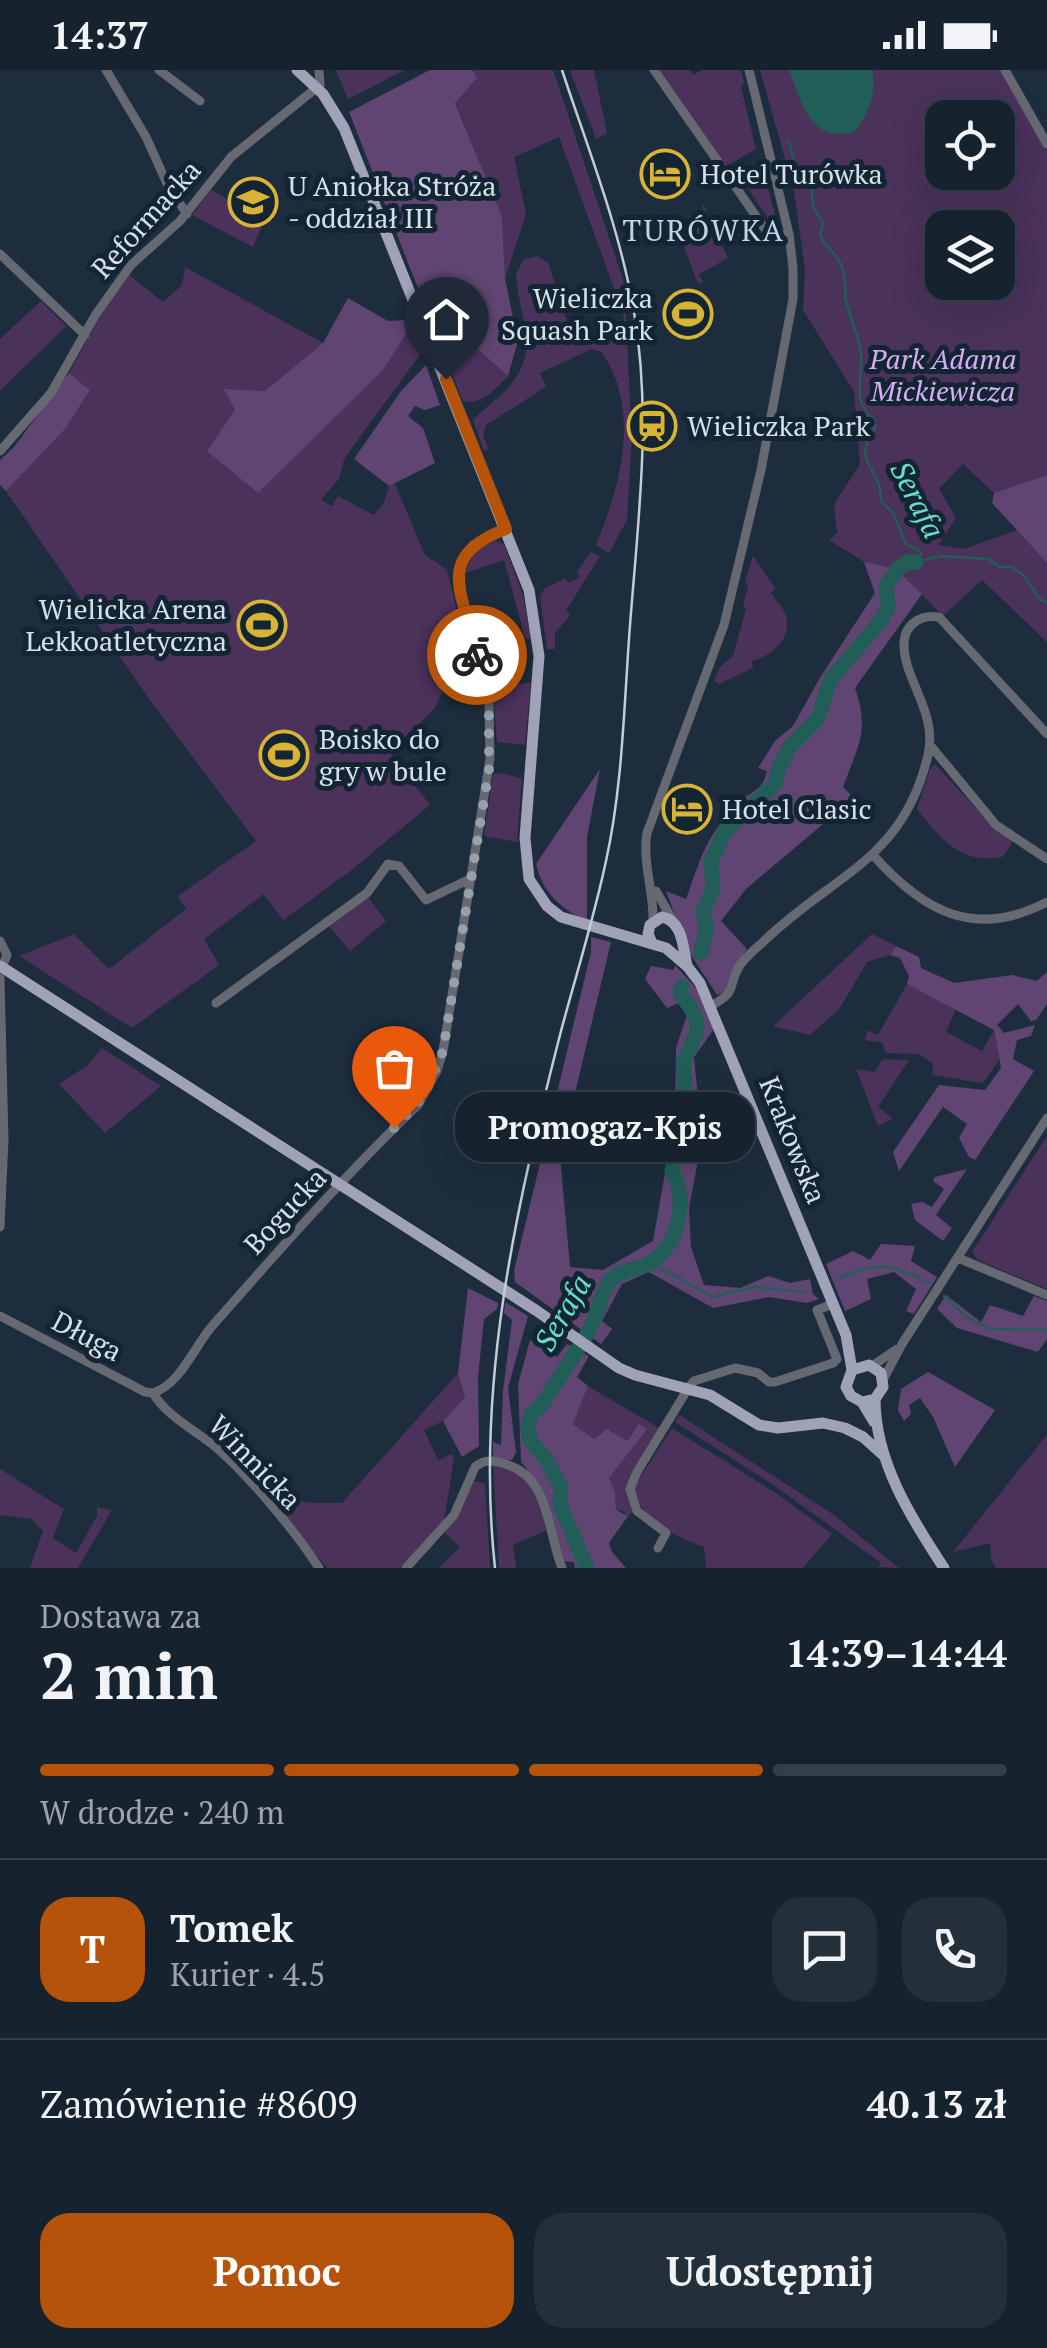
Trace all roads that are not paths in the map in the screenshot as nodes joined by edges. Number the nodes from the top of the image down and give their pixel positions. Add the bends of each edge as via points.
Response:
1 (106, 70) edge
2 (159, 70) edge
3 (298, 70) edge
4 (319, 70) edge
5 (654, 70) edge
6 (749, 70) edge
7 (1005, 70) edge
8 (317, 88) junction
9 (200, 102) dead end
10 (1047, 144) edge
11 (187, 214) junction
12 (789, 234) junction
13 (0, 254) edge
14 (85, 335) junction
15 (0, 451) edge
16 (506, 529) junction
17 (1047, 734) edge
18 (930, 745) junction
19 (872, 855) junction
20 (1047, 859) edge
21 (472, 878) junction
22 (652, 884) junction
23 (1047, 902) edge
24 (672, 919) junction
25 (652, 923) junction
26 (624, 936) junction
27 (680, 936) junction
28 (0, 941) edge
29 (652, 944) junction
30 (666, 948) junction
31 (687, 966) junction
32 (1, 970) edge
33 (26, 982) junction
34 (0, 991) edge
35 (216, 1003) dead end
36 (711, 1006) junction
37 (1047, 1118) edge
38 (340, 1185) junction
39 (0, 1227) edge
40 (958, 1258) junction
41 (1047, 1295) edge
42 (833, 1304) junction
43 (0, 1316) edge
44 (846, 1335) junction
45 (902, 1344) junction
46 (869, 1366) junction
47 (852, 1370) junction
48 (883, 1380) junction
49 (689, 1387) junction
50 (154, 1393) junction
51 (868, 1401) junction
52 (882, 1455) junction
53 (658, 1548) dead end
54 (416, 1558) junction
55 (319, 1568) edge
56 (406, 1568) edge
57 (426, 1568) edge
58 (562, 1568) edge
59 (944, 1568) edge

1 - 11 street
2 - 9 street
3 - 8 main road
4 - 8 street
5 - 12 street via 773,238
6 - 12 street
7 - 10 street
8 - 11 street, Reformacka via 232,157
8 - 16 main road via 344,128
11 - 14 street, Reformacka via 131,265
12 - 22 street via 793,300 760,470 714,658 647,833
13 - 14 street
14 - 15 street, Reformacka via 50,394
16 - 21 street, Bogucka via 474,545 459,569 490,718 488,782
16 - 26 main road via 529,590 539,656 525,838 529,879 562,917
17 - 18 street via 940,617 918,618 904,641
18 - 19 street via 918,795
18 - 20 street via 996,825
19 - 23 street via 913,895 943,912 986,920 1022,916
19 - 36 street via 761,943 740,966 728,996
21 - 35 street via 426,900 399,866 388,864 367,893
21 - 38 street, Bogucka via 437,1071 418,1105
22 - 24 street
22 - 25 street
24 - 25 main road
24 - 27 main road
25 - 26 main road
25 - 29 main road
26 - 29 main road
27 - 30 main road
27 - 31 main road, Krakowska
28 - 32 street via 6,955
29 - 30 main road
30 - 31 main road, Krakowska
31 - 36 main road, Krakowska
32 - 33 main road
32 - 34 street
33 - 34 street
33 - 38 main road
34 - 39 street
36 - 42 main road, Krakowska
37 - 40 street
38 - 49 main road via 598,1354 635,1375
38 - 50 street, Bogucka via 204,1334 170,1385
40 - 41 street
40 - 45 street
42 - 44 main road, Krakowska
42 - 49 street via 817,1310 837,1360 832,1363 776,1382 734,1368
43 - 50 street, Długa
44 - 46 main road, Krakowska
44 - 47 main road, Krakowska
45 - 46 street
45 - 48 street
46 - 47 main road
46 - 48 main road
47 - 51 main road via 848,1390
48 - 51 main road via 882,1391
49 - 52 main road via 759,1425 845,1428
49 - 53 street via 630,1489 637,1511 666,1533
50 - 55 street, Winnicka via 254,1486
51 - 52 main road
52 - 59 main road
54 - 56 street
54 - 57 street
54 - 58 street via 454,1515 473,1470 492,1461 522,1469 536,1483

